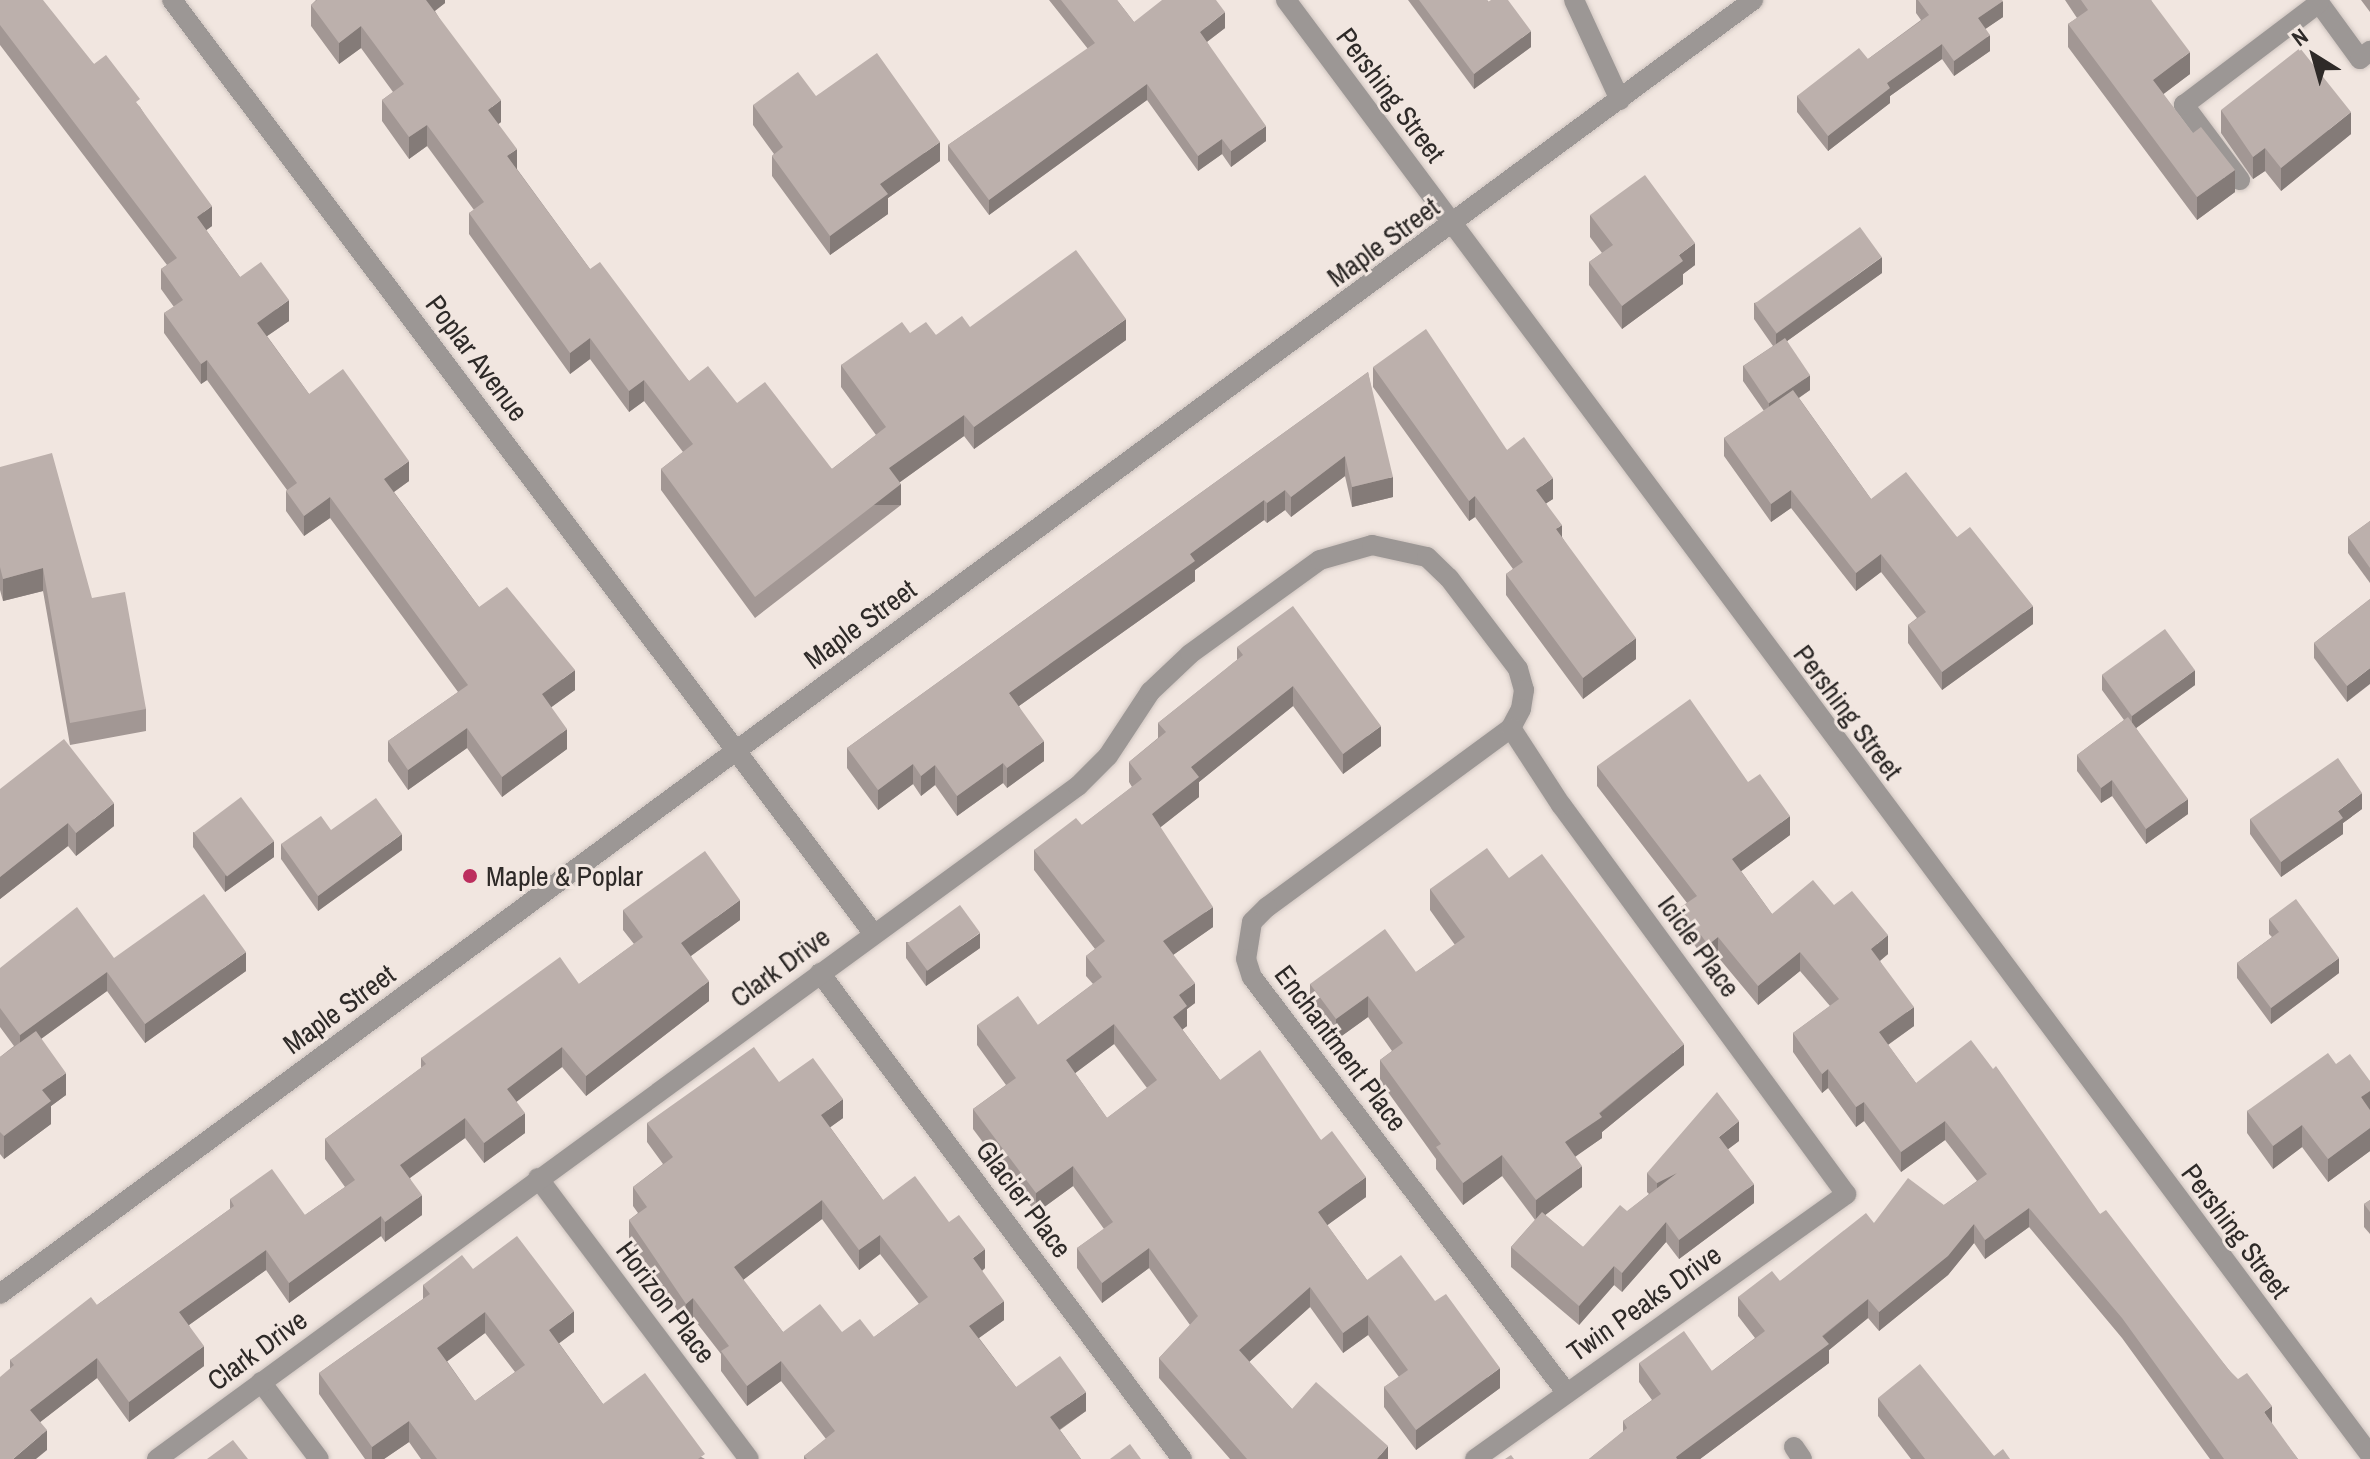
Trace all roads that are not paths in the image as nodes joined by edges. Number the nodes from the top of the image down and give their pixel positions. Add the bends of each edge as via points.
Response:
1 (172, 0) edge
2 (1286, 0) edge
3 (1574, 0) edge
4 (1753, 0) edge
5 (2318, 1) edge
6 (2370, 51) edge
7 (1620, 100) junction
8 (2240, 180) dead end
9 (1453, 226) junction
10 (1511, 728) junction
11 (737, 749) junction
12 (873, 933) junction
13 (820, 973) junction
14 (538, 1178) junction
15 (1846, 1194) joint
16 (0, 1294) edge
17 (261, 1382) junction
18 (1566, 1392) junction
19 (2370, 1455) edge
20 (157, 1459) edge
21 (319, 1459) edge
22 (749, 1459) edge
23 (1182, 1459) edge
24 (1475, 1459) edge

1 - 11 street, Poplar Avenue
2 - 9 street, Pershing Street
3 - 7 street
4 - 7 street, Maple Street
5 - 6 street via 2360,59
5 - 8 street via 2184,105
7 - 9 street, Maple Street
9 - 11 street, Maple Street
9 - 19 street, Pershing Street
10 - 12 street, Clark Drive via 1524,690 1518,669 1449,578 1427,557 1372,545 1339,551 1305,570 1166,675 1108,756 1078,786
10 - 15 street, Icicle Place via 1561,805
10 - 18 street, Enchantment Place via 1267,907 1252,922 1246,959 1252,977
11 - 12 street
11 - 16 street, Maple Street
12 - 13 street, Clark Drive
13 - 14 street, Clark Drive
13 - 23 street, Glacier Place
14 - 17 street, Clark Drive
14 - 22 street, Horizon Place
15 - 18 street, Twin Peaks Drive
17 - 20 street, Clark Drive
17 - 21 street
18 - 24 street, Twin Peaks Drive

